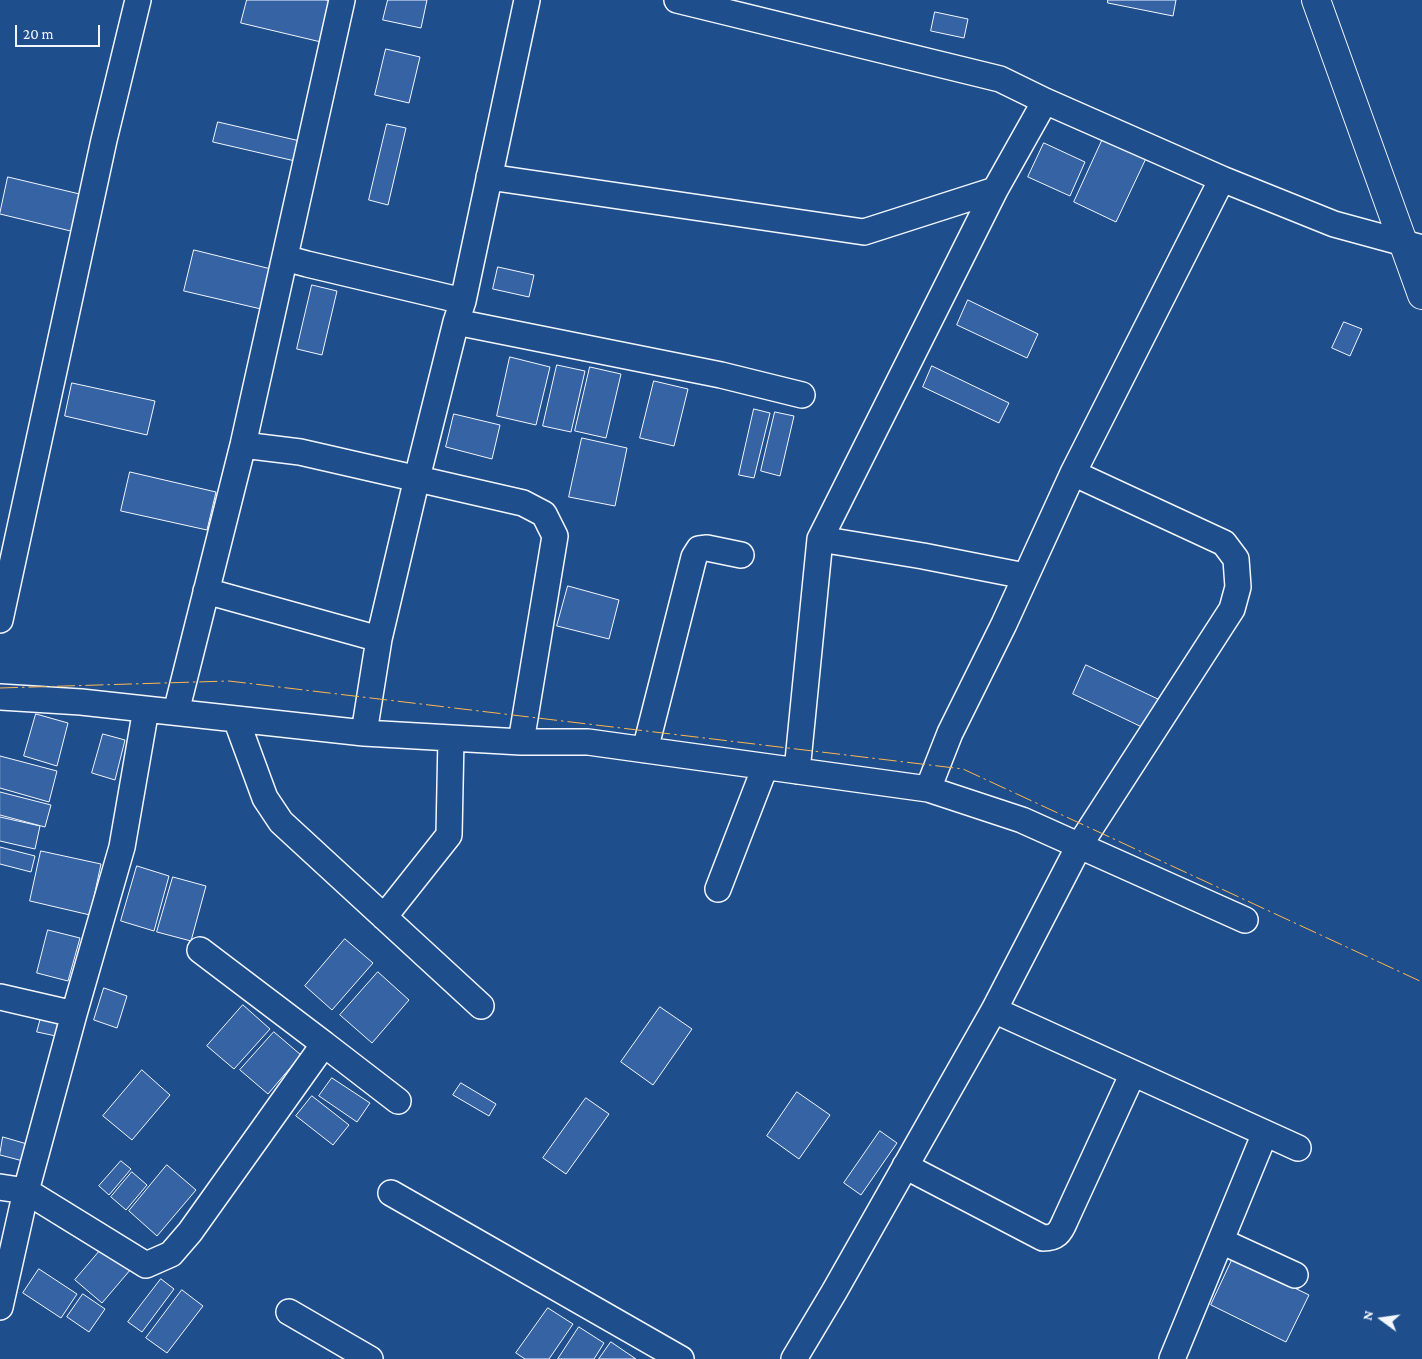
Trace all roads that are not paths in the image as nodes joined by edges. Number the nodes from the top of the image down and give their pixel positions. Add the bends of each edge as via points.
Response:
1 (138, 0) edge
2 (342, 0) edge
3 (527, 0) edge
4 (677, 0) edge
5 (1316, 0) edge
6 (728, 7) edge
7 (1045, 102) junction
8 (489, 177) junction
9 (1222, 179) junction
10 (996, 190) junction
11 (1413, 245) edge
12 (285, 258) junction
13 (1422, 295) edge
14 (459, 312) junction
15 (802, 395) dead end
16 (243, 445) junction
17 (1073, 473) junction
18 (417, 478) junction
19 (820, 539) junction
20 (741, 555) dead end
21 (1025, 576) junction
22 (206, 591) junction
23 (0, 620) edge
24 (379, 639) junction
25 (0, 697) edge
26 (146, 709) junction
27 (176, 712) junction
28 (236, 719) junction
29 (364, 733) junction
30 (452, 738) junction
31 (520, 742) junction
32 (645, 750) junction
33 (765, 767) junction
34 (797, 771) junction
35 (928, 789) junction
36 (1079, 846) junction
37 (718, 889) dead end
38 (384, 917) junction
39 (1245, 920) dead end
40 (200, 950) dead end
41 (0, 997) edge
42 (481, 1006) dead end
43 (994, 1010) junction
44 (74, 1014) junction
45 (324, 1044) junction
46 (1133, 1073) junction
47 (398, 1101) dead end
48 (1265, 1133) junction
49 (1298, 1148) dead end
50 (905, 1166) junction
51 (0, 1187) edge
52 (26, 1191) junction
53 (391, 1193) dead end
54 (1221, 1241) junction
55 (1295, 1275) dead end
56 (0, 1308) edge
57 (289, 1312) dead end
58 (370, 1359) edge
59 (681, 1359) edge
60 (794, 1359) edge
61 (1172, 1359) edge

1 - 23 street via 104,140
2 - 12 street
3 - 8 street
4 - 6 street
5 - 11 street
6 - 7 street via 1000,79
7 - 9 street
7 - 10 street
8 - 10 street via 864,232
8 - 14 street
9 - 11 street via 1334,224
9 - 17 street
10 - 19 street
11 - 13 street
12 - 14 street
12 - 16 street
14 - 15 street
14 - 18 street
16 - 18 street via 300,452
16 - 22 street
17 - 21 street
17 - 36 street via 1224,543 1236,559 1238,587 1232,609
18 - 24 street
18 - 31 street via 523,503 544,514 555,536
19 - 21 street
19 - 34 street
20 - 32 street via 707,548 699,550 694,557
21 - 35 street via 950,733
22 - 24 street
22 - 27 street
24 - 29 street
25 - 26 street
26 - 27 street
26 - 44 street via 122,847
27 - 28 street
28 - 29 street
28 - 38 street via 265,798 281,822
29 - 30 street
30 - 31 street
30 - 38 street via 449,835
31 - 32 street via 588,742
32 - 33 street
33 - 34 street
33 - 37 street
34 - 35 street
35 - 36 street via 1022,820
36 - 39 street
36 - 43 street
38 - 42 street
40 - 45 street
41 - 44 street
43 - 46 street
43 - 50 street
44 - 52 street
45 - 47 street
45 - 52 street via 190,1232 170,1254 146,1265
46 - 48 street
46 - 50 street via 1061,1231 1052,1238 1043,1238
48 - 49 street
48 - 54 street
50 - 60 street
51 - 52 street
52 - 56 street
53 - 59 street
54 - 55 street
54 - 61 street
57 - 58 street

